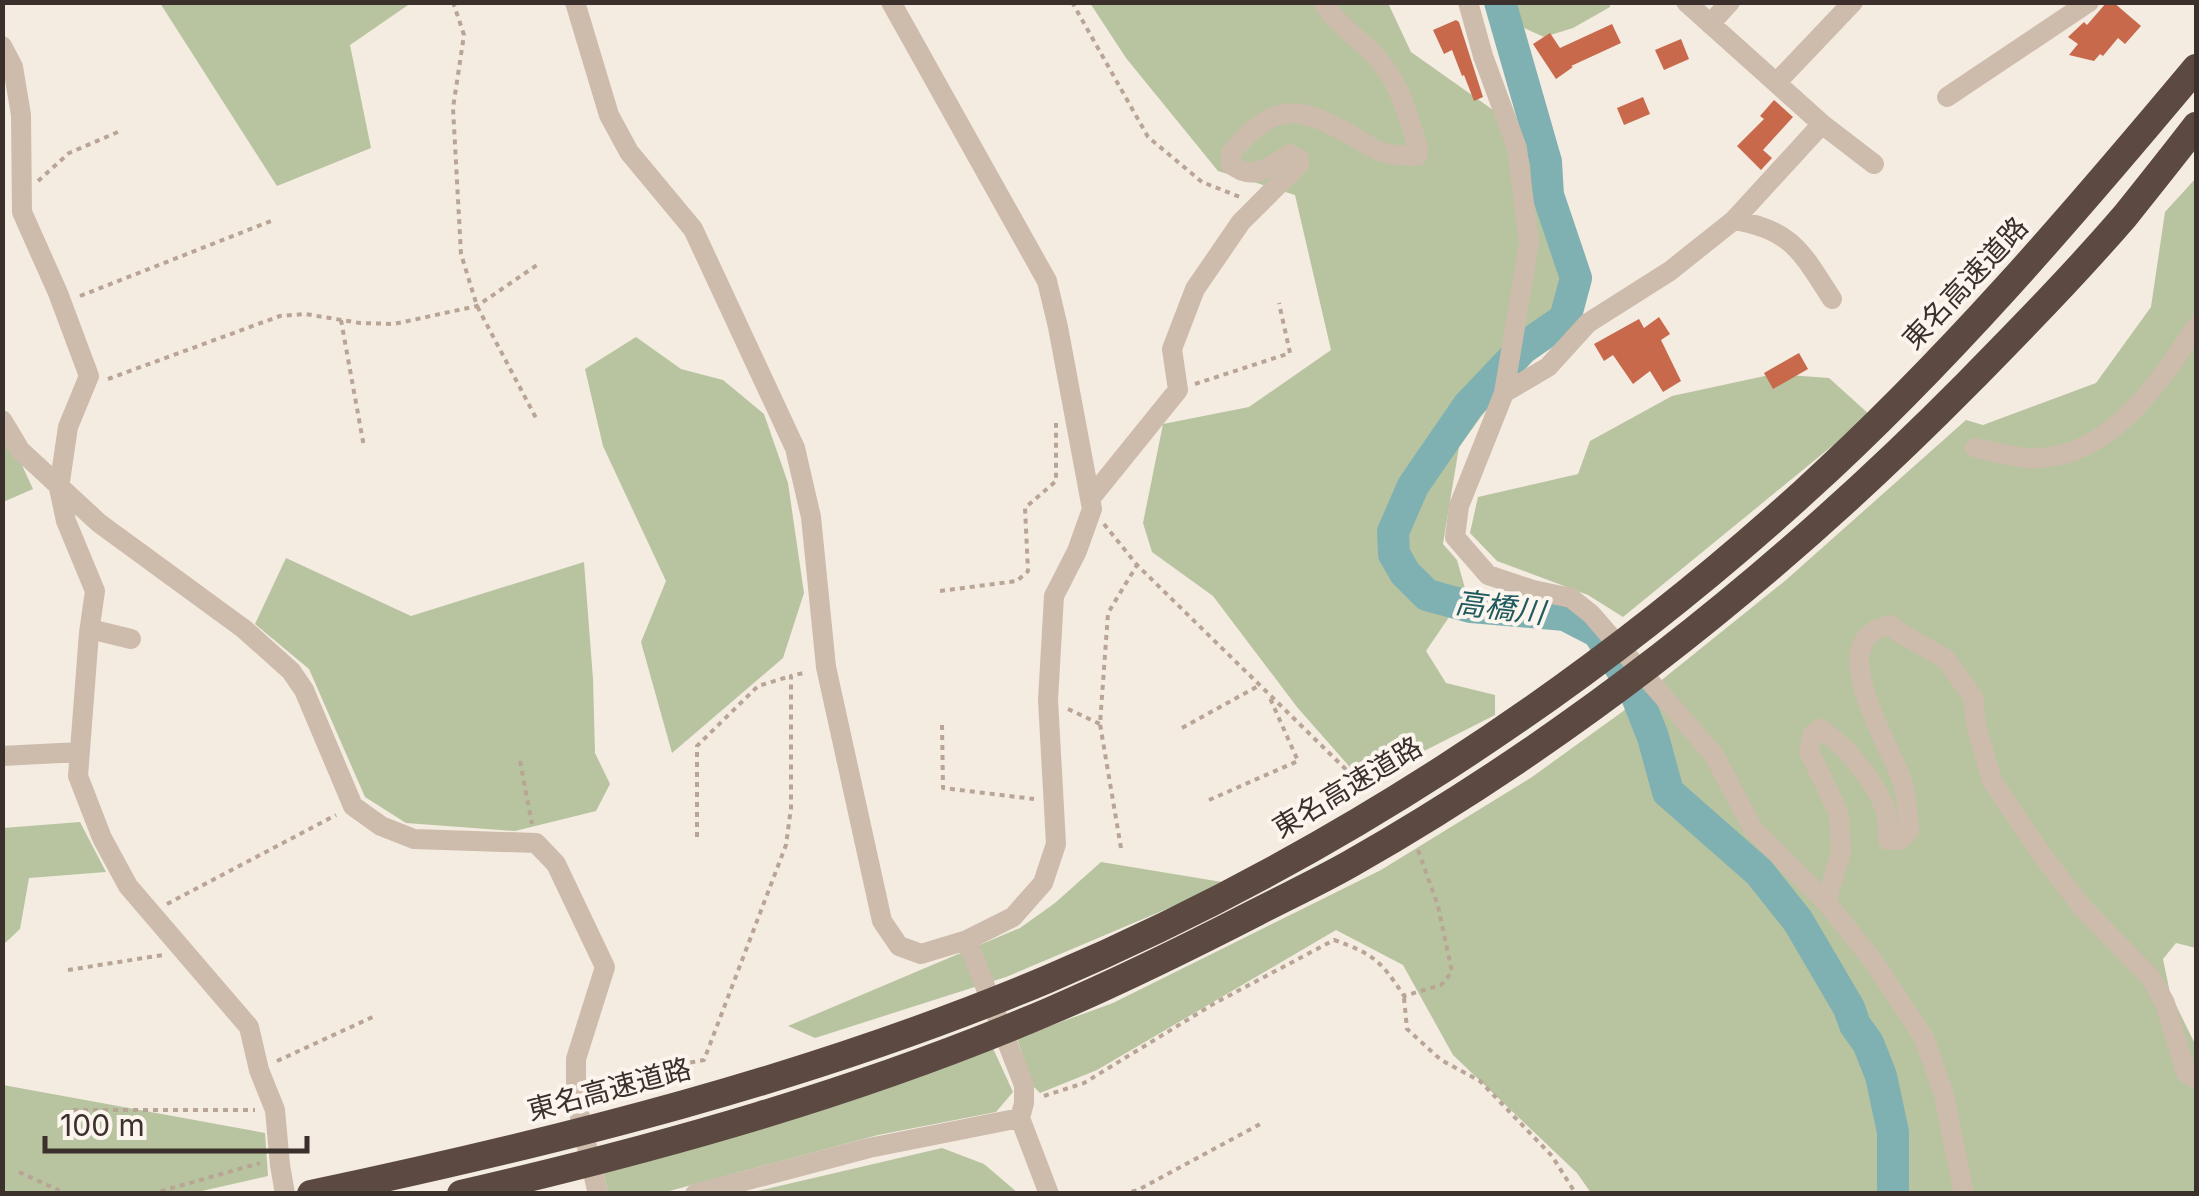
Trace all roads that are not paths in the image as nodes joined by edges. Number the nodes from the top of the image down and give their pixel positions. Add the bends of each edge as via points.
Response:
1 (575, 2) edge
2 (891, 2) edge
3 (1324, 2) edge
4 (1468, 2) edge
5 (1686, 2) edge
6 (1730, 2) edge
7 (1853, 2) edge
8 (2089, 2) edge
9 (1710, 24) junction
10 (2, 46) edge
11 (2196, 68) edge
12 (1776, 83) junction
13 (1947, 97) dead end
14 (1818, 121) junction
15 (2196, 126) edge
16 (1874, 164) dead end
17 (1734, 220) junction
18 (1832, 299) dead end
19 (2196, 328) edge
20 (1504, 393) junction
21 (2, 420) edge
22 (1975, 448) dead end
23 (59, 488) junction
24 (1091, 504) junction
25 (90, 629) junction
26 (131, 639) dead end
27 (79, 752) junction
28 (2, 756) edge
29 (1826, 902) junction
30 (969, 945) junction
31 (2196, 1079) edge
32 (1023, 1102) junction
33 (285, 1194) edge
34 (312, 1194) edge
35 (461, 1194) edge
36 (598, 1194) edge
37 (696, 1194) edge
38 (1049, 1194) edge
39 (1964, 1194) edge

1 - 30 street via 608,115 629,152 693,229 795,448 811,517 826,666 882,921 900,946 921,954
2 - 24 street via 1047,281
3 - 24 street via 1398,84 1417,156 1384,154 1328,122 1295,112 1275,114 1248,132 1231,153 1240,172 1260,174 1290,154 1300,164 1241,222 1195,289 1172,349 1178,390
4 - 20 street via 1516,148 1529,244
5 - 9 street
6 - 9 street
7 - 12 street
8 - 13 street
9 - 12 street
10 - 23 street via 14,67 21,115 22,212 89,376 68,427
11 - 34 highway, 東名高速道路 via 1985,310 1805,491 1603,657 1314,848 1049,978 905,1034 567,1135
12 - 14 street
14 - 16 street
14 - 17 street
15 - 35 highway via 2014,337 1824,522 1623,684 1445,807 1348,866 1026,1020 772,1111
17 - 18 street via 1762,225 1799,248
17 - 20 street via 1588,323 1548,366
19 - 22 street via 2159,382 2105,436 2070,453 2029,458
20 - 29 street via 1460,506 1456,537 1488,575 1571,598 1591,614 1714,755 1753,828
21 - 23 street via 20,450
23 - 25 street via 95,592
23 - 36 street via 291,670 353,806 414,839 536,843 556,864 605,966 576,1059 575,1092
24 - 30 street via 1054,596 1048,700 1056,844 1043,883 1013,917
25 - 26 street
25 - 27 street
27 - 28 street
27 - 33 street via 78,776 128,886 249,1027 275,1110
29 - 31 street via 1840,852 1839,814 1809,752 1820,728 1837,739 1876,790 1888,840 1910,831 1904,785 1862,688 1858,663 1873,630 1890,625 1946,659 1973,697 1992,781 2082,907 2151,978 2186,1073
29 - 39 street via 1924,1038 1944,1095
30 - 32 street
32 - 37 street
32 - 38 street

